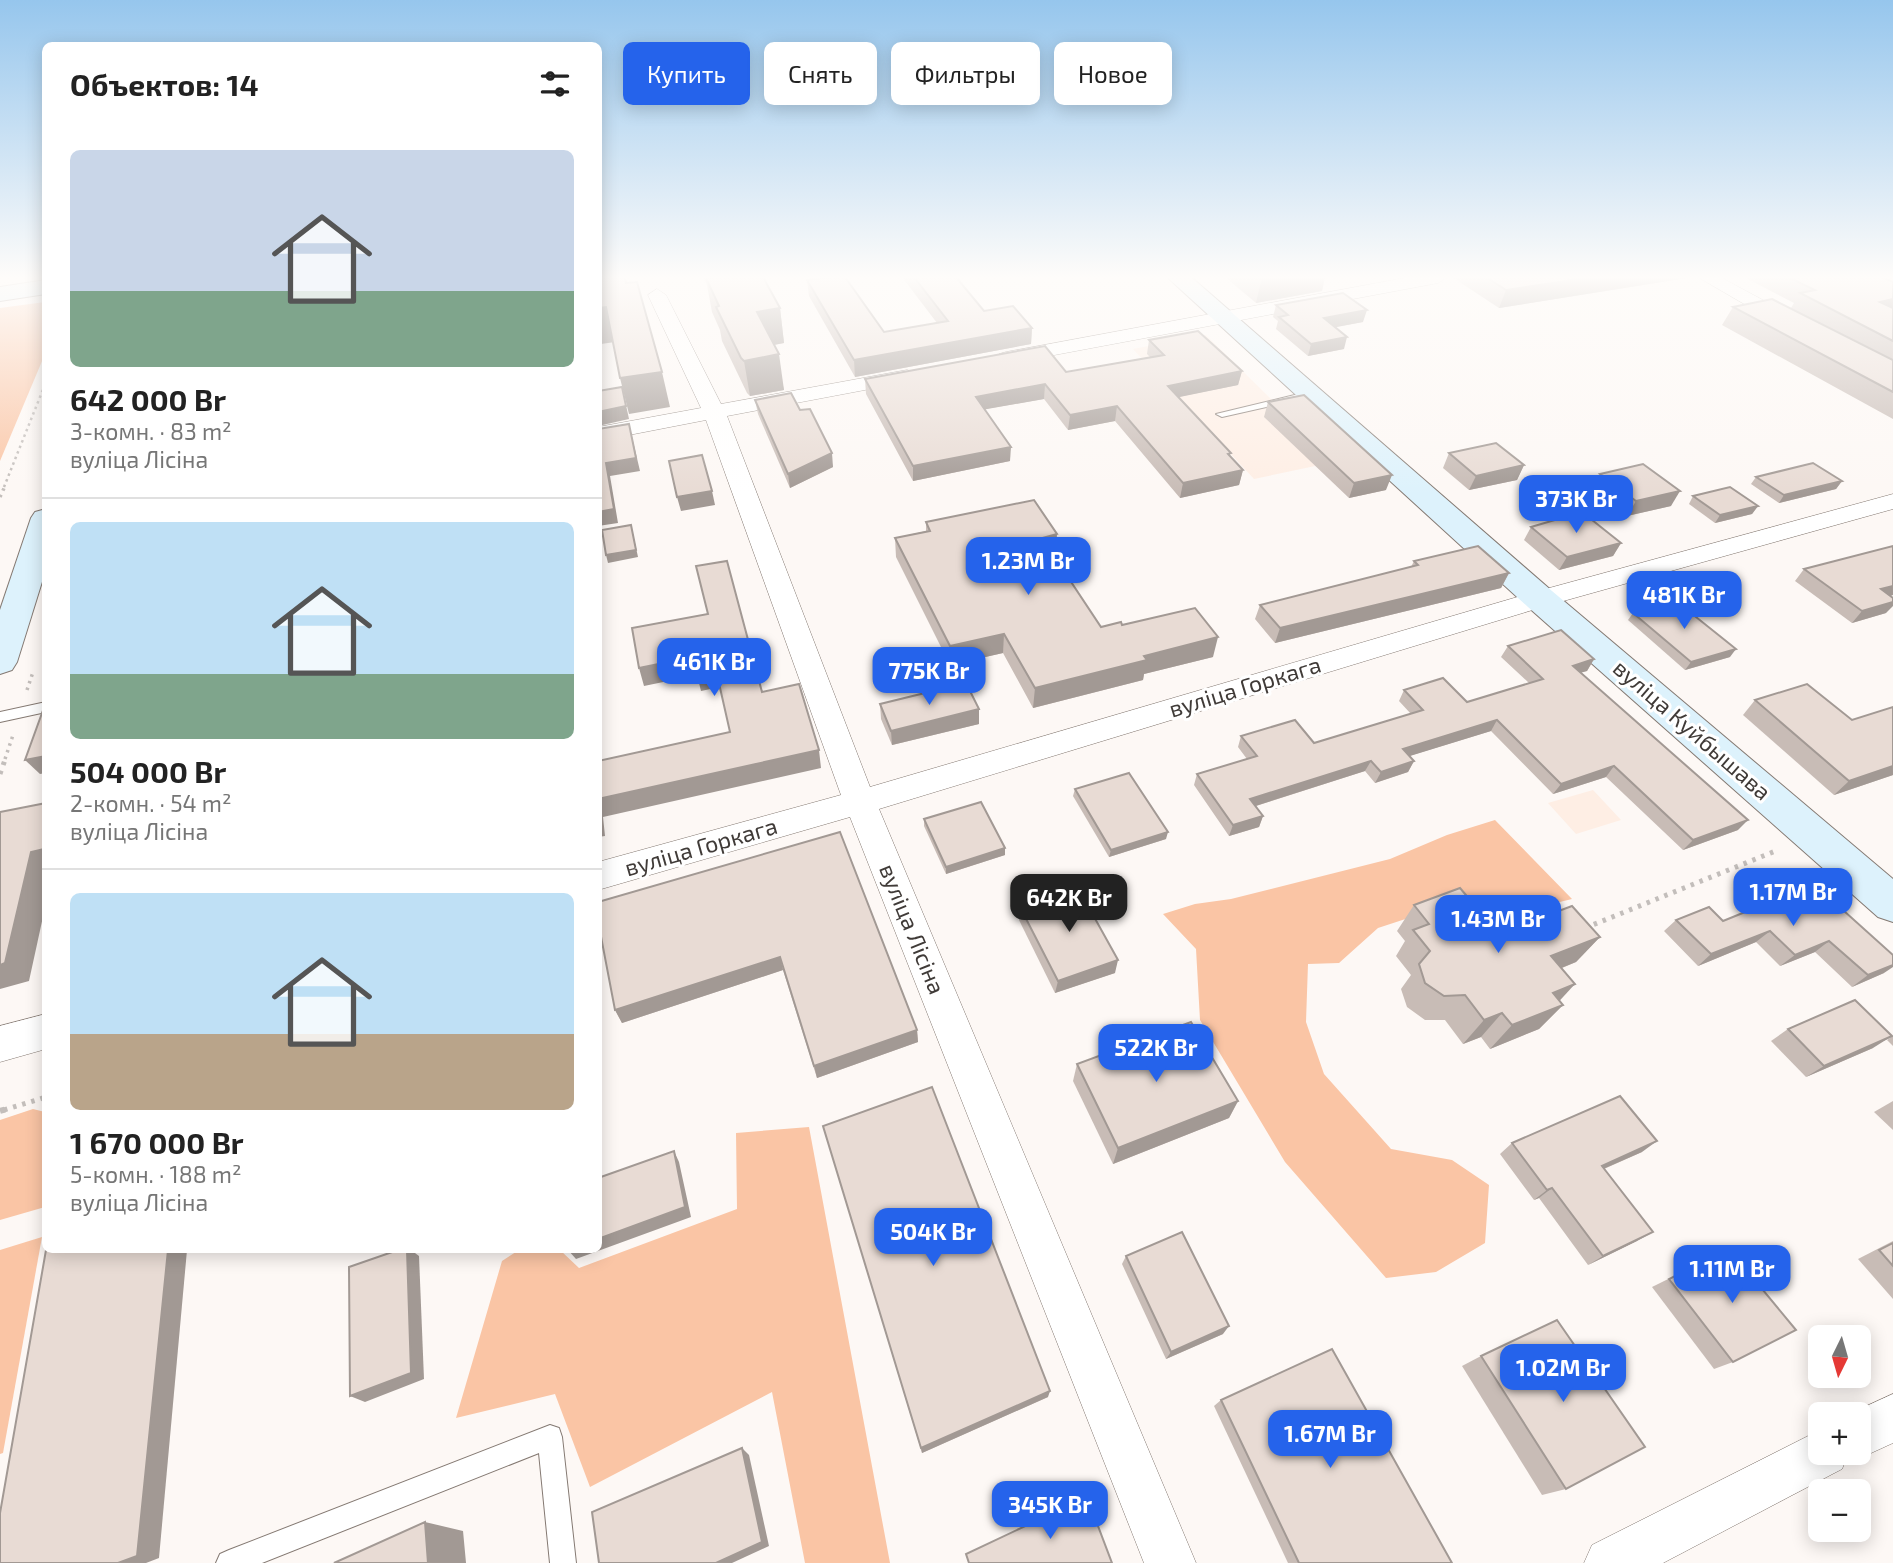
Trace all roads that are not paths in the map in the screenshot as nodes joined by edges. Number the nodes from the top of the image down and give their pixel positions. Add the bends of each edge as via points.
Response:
1 (684, 350) edge
2 (1052, 350) edge
3 (1262, 350) edge
4 (980, 363) edge
5 (926, 373) edge
6 (1311, 394) junction
7 (714, 412) junction
8 (1222, 414) dead end
9 (602, 433) edge
10 (1893, 501) edge
11 (42, 531) edge
12 (1540, 599) junction
13 (0, 662) edge
14 (42, 708) edge
15 (0, 717) edge
16 (860, 802) junction
17 (602, 875) edge
18 (1893, 904) edge
19 (42, 1032) edge
20 (0, 1044) edge
21 (1893, 1418) edge
22 (1871, 1429) edge
23 (1808, 1461) edge
24 (229, 1563) edge
25 (563, 1563) edge
26 (1170, 1563) edge
27 (1611, 1563) edge

1 - 7 street, вуліца Лісіна
2 - 4 street
3 - 6 street, вуліца Куйбышава
5 - 7 street
6 - 8 lane
6 - 12 street, вуліца Куйбышава
7 - 9 street
7 - 16 street, вуліца Лісіна
10 - 12 street, вуліца Горкага
11 - 13 street
12 - 16 street, вуліца Горкага
12 - 18 street, вуліца Куйбышава
14 - 15 lane
16 - 17 street, вуліца Горкага
16 - 26 street, вуліца Лісіна
19 - 20 street
21 - 22 street
23 - 27 street
24 - 25 lane via 550,1437

